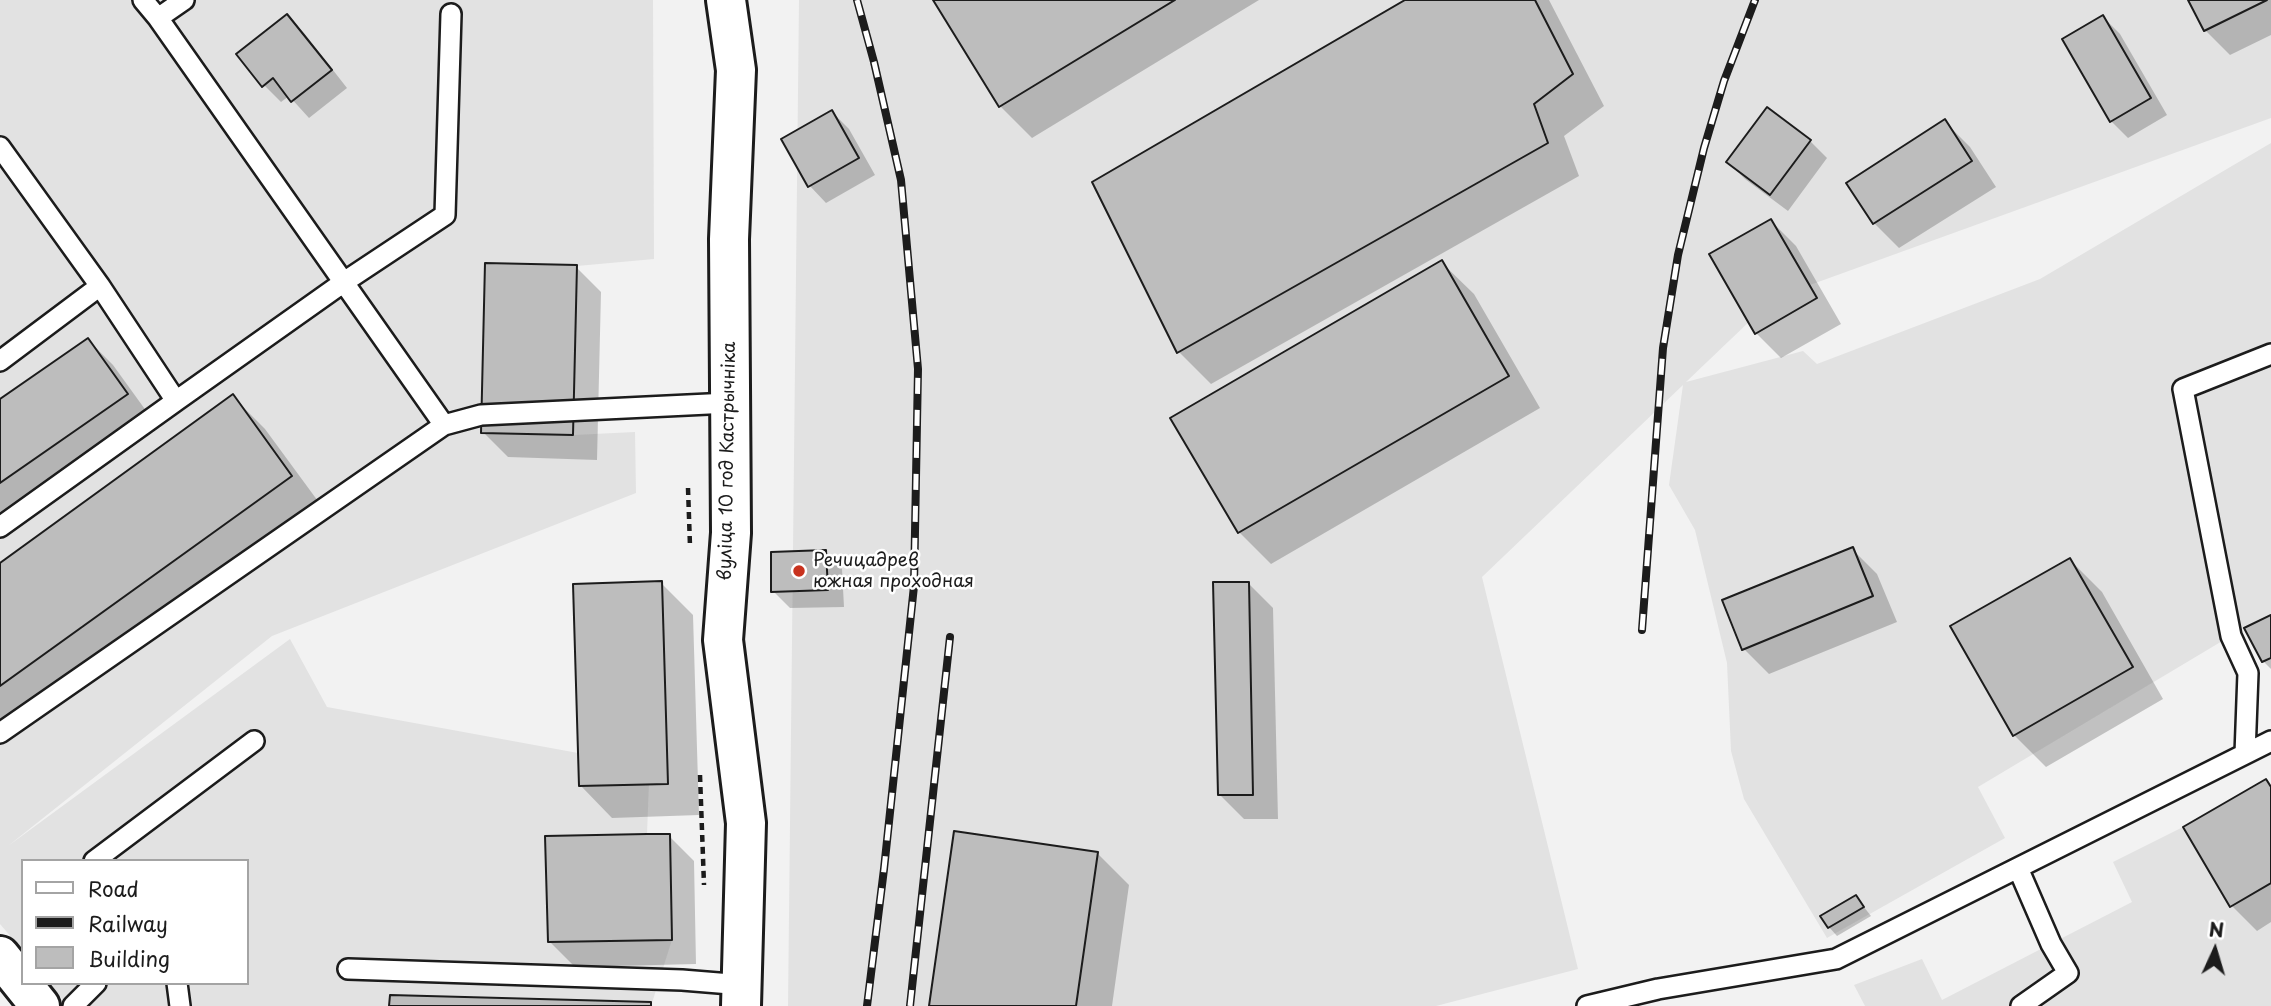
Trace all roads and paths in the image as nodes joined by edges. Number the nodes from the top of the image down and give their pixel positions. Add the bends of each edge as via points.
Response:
1 (144, 0) edge
2 (184, 0) edge
3 (726, 0) edge
4 (451, 14) dead end
5 (158, 18) junction
6 (0, 147) edge
7 (344, 282) junction
8 (100, 286) junction
9 (2271, 354) edge
10 (0, 361) edge
11 (176, 401) junction
12 (729, 402) junction
13 (443, 425) junction
14 (0, 527) edge
15 (0, 733) edge
16 (254, 741) dead end
17 (2271, 741) edge
18 (2245, 754) junction
19 (97, 859) edge
20 (2018, 868) junction
21 (0, 956) edge
22 (348, 969) dead end
23 (21, 982) edge
24 (23, 985) edge
25 (94, 985) edge
26 (177, 985) edge
27 (742, 995) edge
28 (40, 1006) edge
29 (73, 1006) edge
30 (180, 1006) edge
31 (1587, 1006) edge
32 (2021, 1006) edge

1 - 5 lane
2 - 5 lane
3 - 12 street, вуліца 10 год Кастрычніка via 736,70
4 - 7 lane via 445,215
5 - 7 lane
6 - 8 lane
7 - 11 lane
7 - 13 lane
8 - 10 lane
8 - 11 lane
9 - 18 lane via 2182,389 2231,636 2248,673
11 - 14 lane
12 - 13 lane via 481,415
12 - 27 street, вуліца 10 год Кастрычніка via 731,533 723,640 746,823
13 - 15 lane
16 - 19 lane
17 - 18 lane
18 - 20 lane
20 - 31 lane via 1836,958
20 - 32 lane via 2068,973
21 - 23 street
22 - 27 lane via 682,980
24 - 28 street
25 - 29 lane
26 - 30 lane

